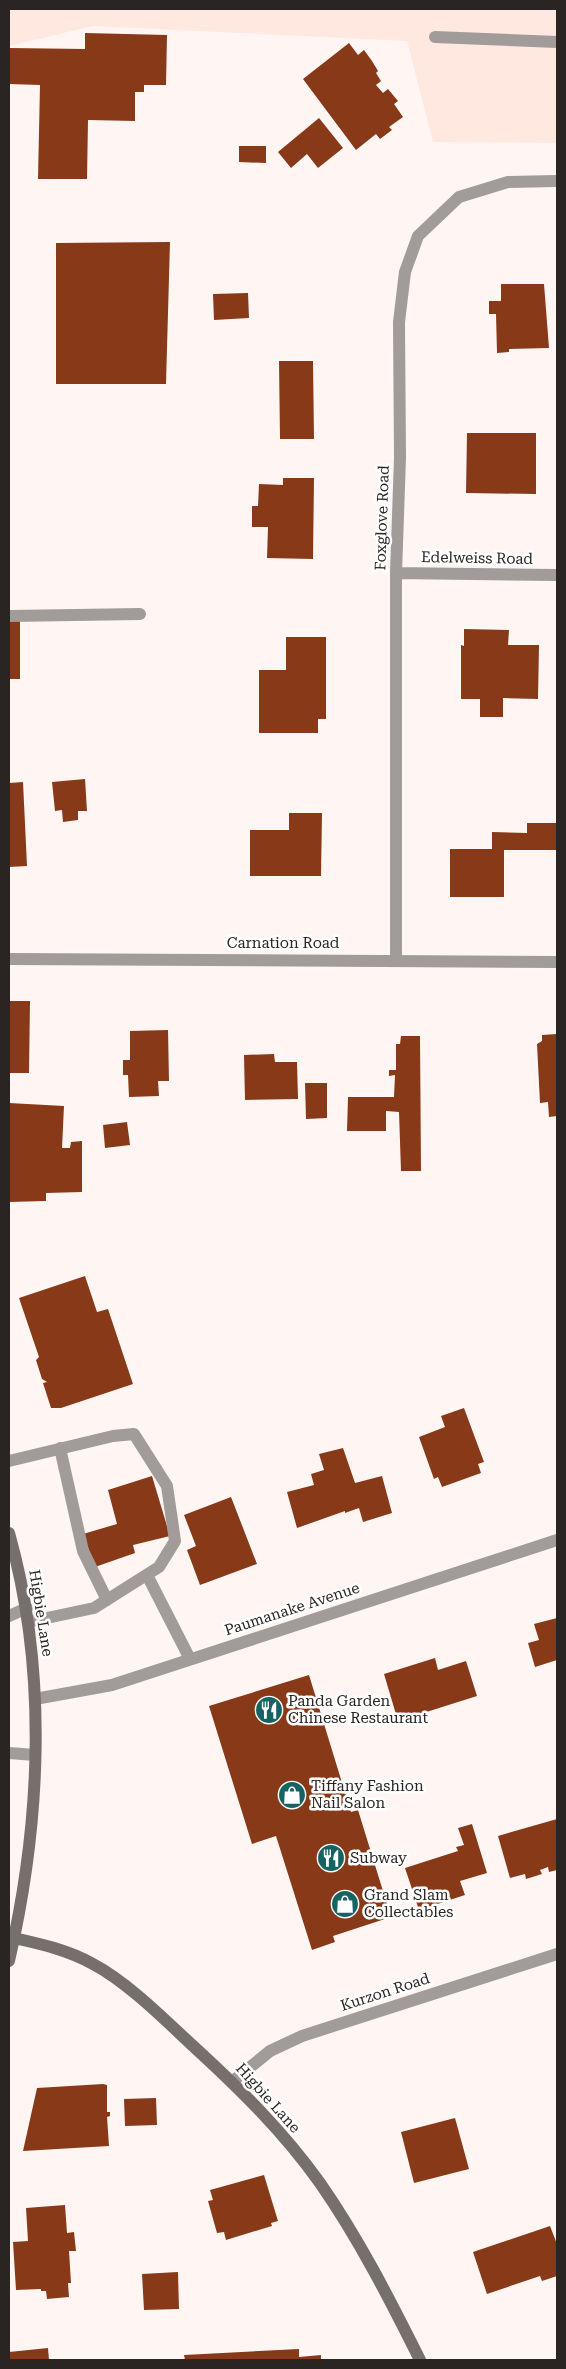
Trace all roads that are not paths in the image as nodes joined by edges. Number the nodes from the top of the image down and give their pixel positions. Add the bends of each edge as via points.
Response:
1 (435, 37) dead end
2 (557, 42) edge
3 (557, 181) edge
4 (396, 573) junction
5 (557, 575) edge
6 (140, 614) dead end
7 (9, 616) edge
8 (9, 959) edge
9 (396, 960) junction
10 (557, 962) edge
11 (60, 1448) junction
12 (9, 1461) edge
13 (9, 1533) edge
14 (557, 1540) edge
15 (147, 1575) junction
16 (108, 1600) junction
17 (26, 1608) junction
18 (9, 1616) edge
19 (28, 1622) junction
20 (190, 1659) junction
21 (35, 1699) junction
22 (9, 1753) edge
23 (35, 1755) junction
24 (14, 1938) junction
25 (557, 1954) edge
26 (9, 1961) edge
27 (233, 2081) junction
28 (420, 2360) edge

1 - 2 street
3 - 4 street, Foxglove Road via 508,182 459,198 418,236 405,272 399,322 400,458
4 - 5 street, Edelweiss Road
4 - 9 street, Foxglove Road
6 - 7 street
8 - 9 street, Carnation Road
9 - 10 street, Carnation Road
11 - 12 street
11 - 15 street via 134,1434 167,1486 175,1541 159,1567
11 - 16 street via 83,1551
13 - 17 street, Higbie Lane
14 - 20 street, Paumanake Avenue
15 - 16 street
15 - 20 street
16 - 19 street via 94,1608
17 - 18 street
17 - 19 street, Higbie Lane
19 - 21 street, Higbie Lane
20 - 21 street, Paumanake Avenue via 112,1684
21 - 23 street, Higbie Lane
22 - 23 street
23 - 24 street, Higbie Lane via 25,1885
24 - 26 street, Higbie Lane
24 - 27 street, Higbie Lane via 64,1951 95,1964 147,2004
25 - 27 street, Kurzon Road via 302,2036 270,2051
27 - 28 street, Higbie Lane via 320,2183 364,2255

